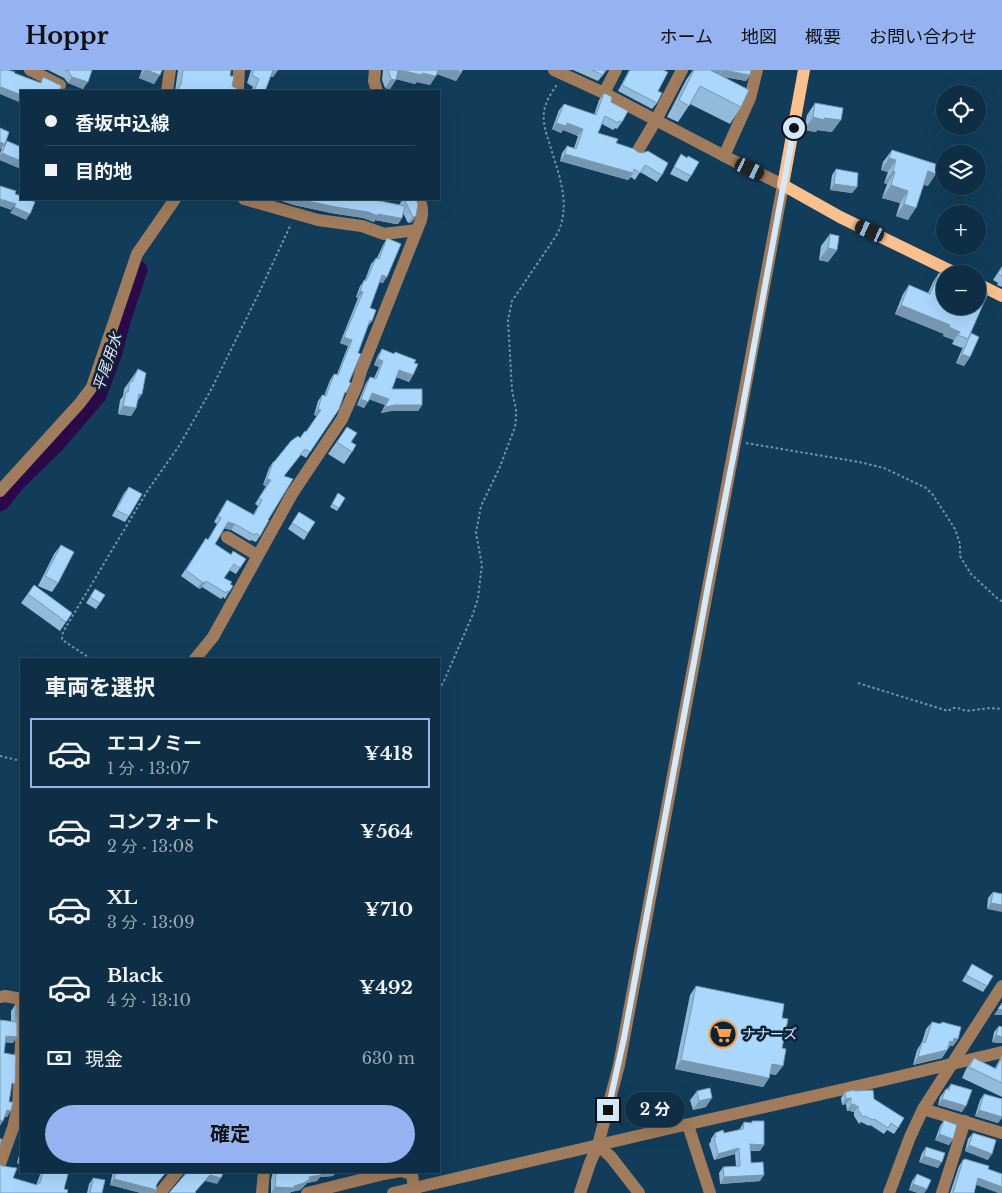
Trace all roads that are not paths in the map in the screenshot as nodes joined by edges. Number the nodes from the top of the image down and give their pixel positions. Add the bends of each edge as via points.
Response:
1 (30, 70) edge
2 (170, 70) edge
3 (239, 70) edge
4 (375, 70) edge
5 (616, 70) edge
6 (682, 70) edge
7 (757, 70) edge
8 (804, 70) edge
9 (560, 72) edge
10 (60, 85) edge
11 (167, 90) edge
12 (236, 90) edge
13 (376, 90) edge
14 (604, 94) junction
15 (656, 120) junction
16 (637, 152) edge
17 (724, 156) junction
18 (783, 185) junction
19 (174, 200) edge
20 (248, 200) edge
21 (419, 200) edge
22 (417, 230) junction
23 (939, 265) edge
24 (986, 288) edge
25 (1002, 296) edge
26 (0, 491) edge
27 (227, 537) dead end
28 (257, 556) junction
29 (196, 658) edge
30 (1002, 986) edge
31 (0, 997) edge
32 (20, 999) edge
33 (1002, 1052) edge
34 (954, 1062) junction
35 (20, 1063) edge
36 (924, 1109) junction
37 (965, 1121) junction
38 (688, 1125) junction
39 (1002, 1133) edge
40 (598, 1145) junction
41 (0, 1164) edge
42 (176, 1173) edge
43 (264, 1173) edge
44 (389, 1173) edge
45 (408, 1173) edge
46 (415, 1190) edge
47 (160, 1193) edge
48 (262, 1193) edge
49 (307, 1193) edge
50 (393, 1193) edge
51 (580, 1193) edge
52 (639, 1193) edge
53 (710, 1193) edge
54 (891, 1193) edge
55 (942, 1193) edge

1 - 10 street
2 - 11 street
3 - 12 street
4 - 13 street
5 - 14 street
6 - 15 street
7 - 17 street via 750,98
8 - 18 main road
9 - 14 street
14 - 15 street
15 - 16 street
15 - 17 street
17 - 18 street
18 - 23 main road
18 - 40 street via 624,1038
19 - 26 street via 137,254 92,387
20 - 22 street via 384,234
21 - 22 street via 423,212
22 - 28 street via 342,419 292,494
24 - 25 main road
27 - 28 street
28 - 29 street via 213,637
30 - 34 street
31 - 32 street
33 - 34 street
34 - 36 street
34 - 38 street
35 - 41 street via 18,1106
36 - 37 street
36 - 54 street via 913,1130
37 - 39 street
37 - 55 street
38 - 40 street
38 - 53 street
40 - 46 street
40 - 51 street
40 - 52 street
42 - 47 street
43 - 48 street
44 - 49 street
45 - 46 street via 412,1176
46 - 50 street

